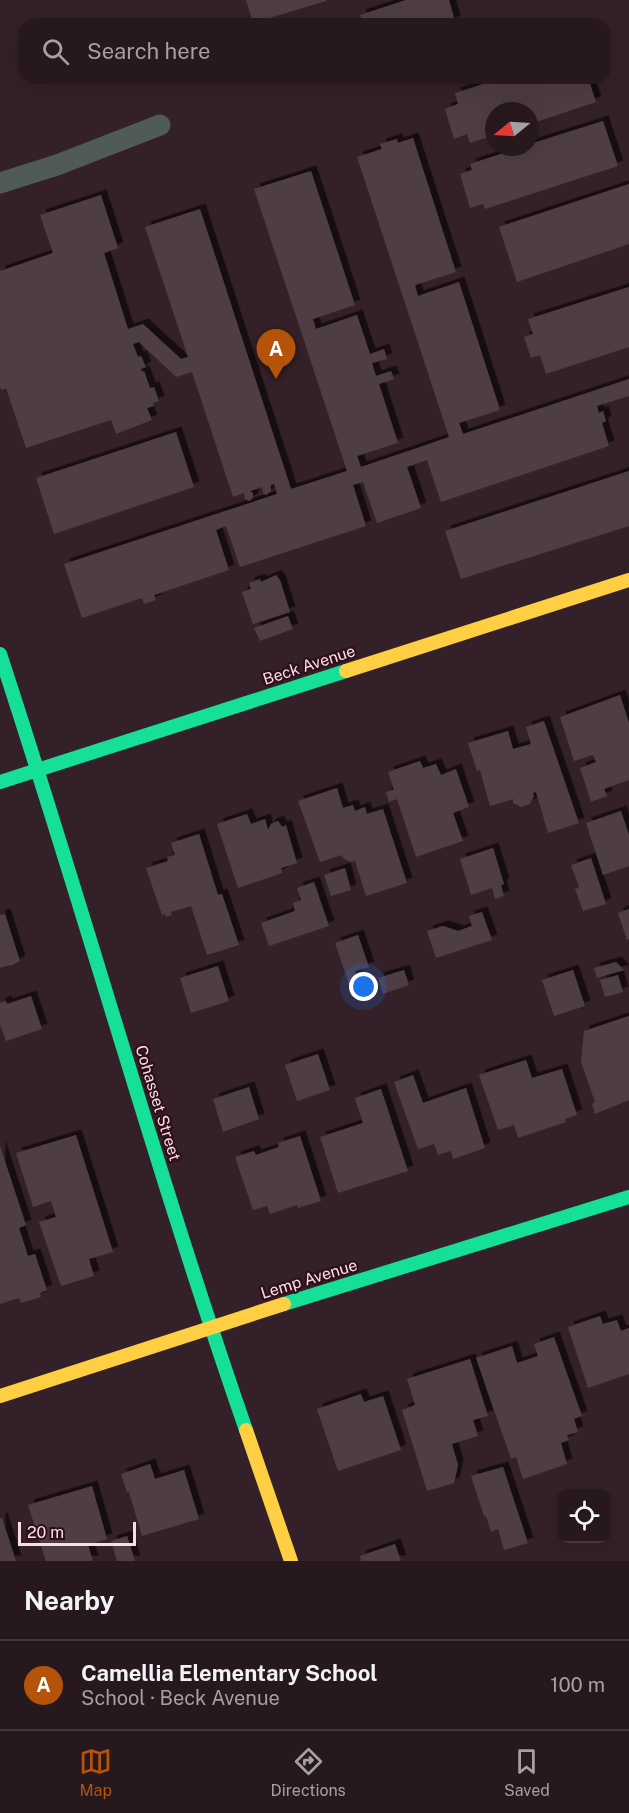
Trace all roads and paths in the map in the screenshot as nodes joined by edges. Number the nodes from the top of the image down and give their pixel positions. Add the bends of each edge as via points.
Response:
1 (160, 125) dead end
2 (0, 183) edge
3 (629, 580) edge
4 (0, 654) edge
5 (38, 769) junction
6 (0, 782) edge
7 (629, 1197) edge
8 (210, 1327) junction
9 (0, 1396) edge
10 (291, 1561) edge

1 - 2 lane
3 - 5 street, Beck Avenue
4 - 5 street, Cohasset Street
5 - 6 street, Beck Avenue
5 - 8 street, Cohasset Street
7 - 8 street, Lemp Avenue
8 - 9 street, Lemp Avenue
8 - 10 street, Cohasset Street

